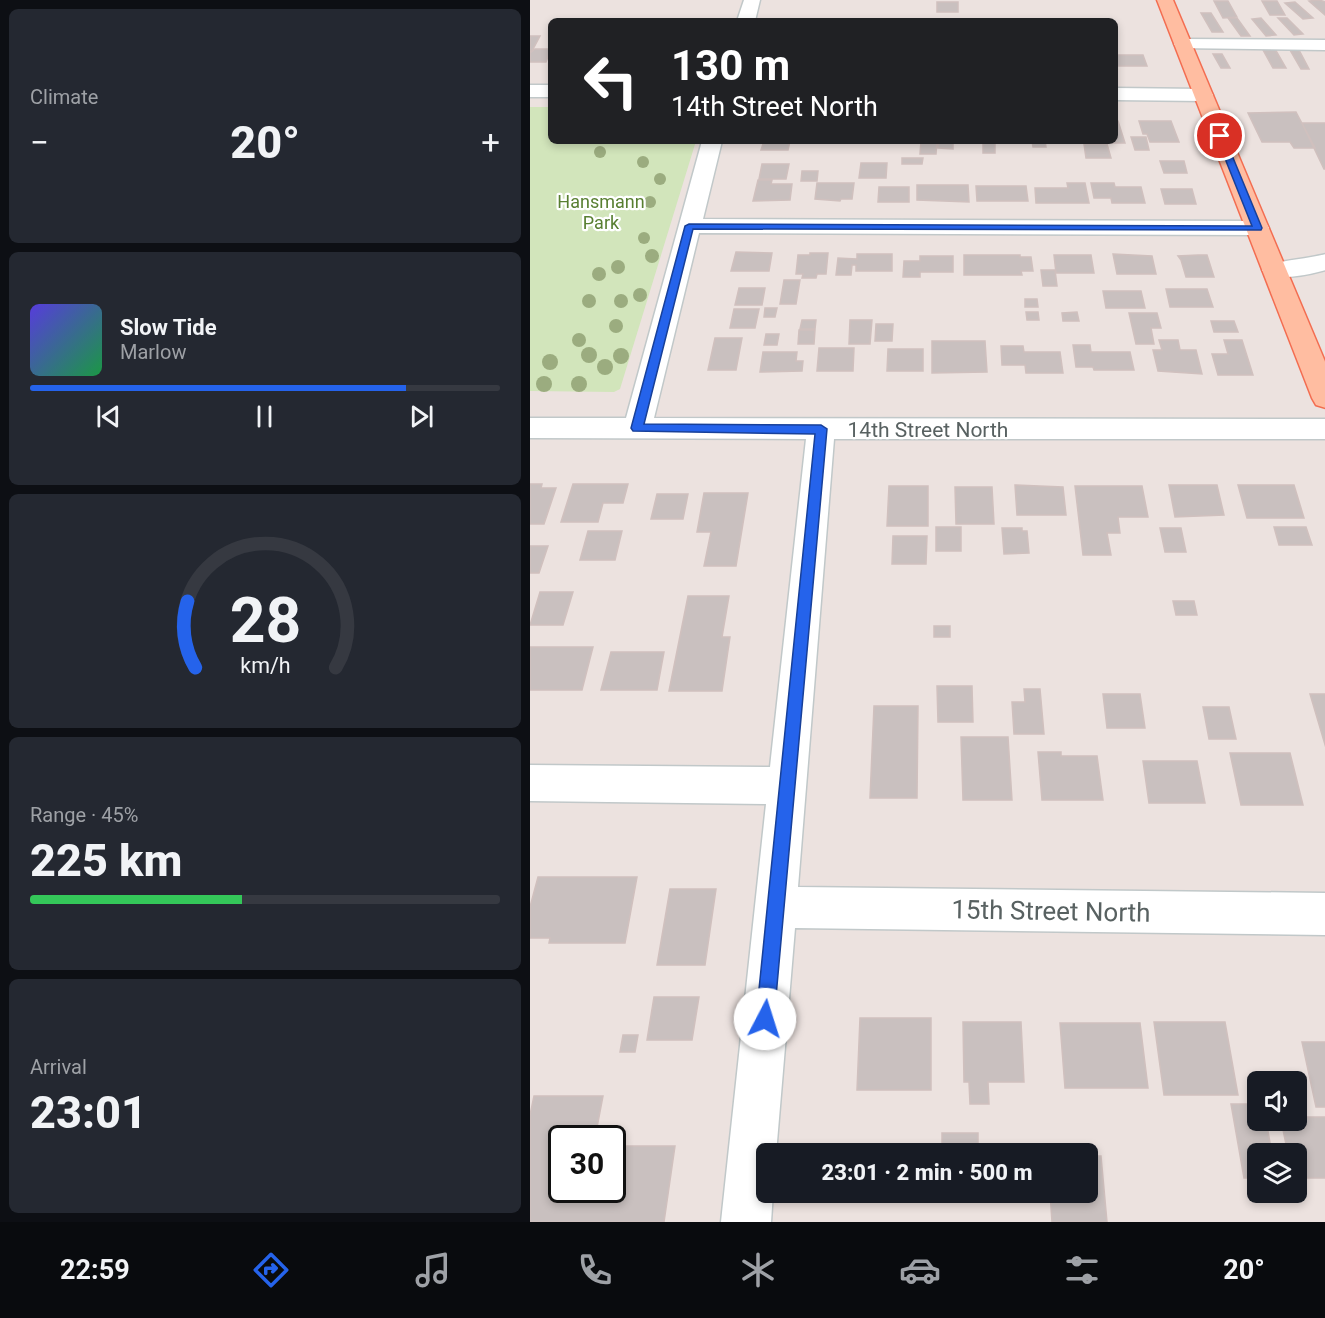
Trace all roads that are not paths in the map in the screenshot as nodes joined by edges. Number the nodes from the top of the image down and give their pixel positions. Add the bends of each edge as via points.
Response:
1 (752, 0) edge
2 (1165, 0) edge
3 (747, 18) edge
4 (1183, 44) junction
5 (1325, 45) edge
6 (530, 91) edge
7 (548, 91) edge
8 (1118, 94) edge
9 (1203, 94) junction
10 (711, 144) edge
11 (689, 226) junction
12 (1258, 228) junction
13 (1325, 261) edge
14 (1274, 270) junction
15 (1325, 398) edge
16 (530, 428) edge
17 (637, 428) junction
18 (821, 429) junction
19 (1325, 429) edge
20 (530, 783) edge
21 (788, 786) junction
22 (776, 907) junction
23 (1325, 914) edge
24 (746, 1222) edge

1 - 3 street
2 - 4 main road
4 - 5 street
4 - 9 main road
6 - 7 street
8 - 9 street
9 - 12 main road
10 - 11 street
11 - 12 street
11 - 17 street
12 - 14 main road
13 - 14 street
14 - 15 main road
16 - 17 street, 14th Street North
17 - 18 street, 14th Street North
18 - 19 street, 14th Street North
18 - 21 street
20 - 21 street
21 - 22 street
22 - 23 street, 15th Street North
22 - 24 street

